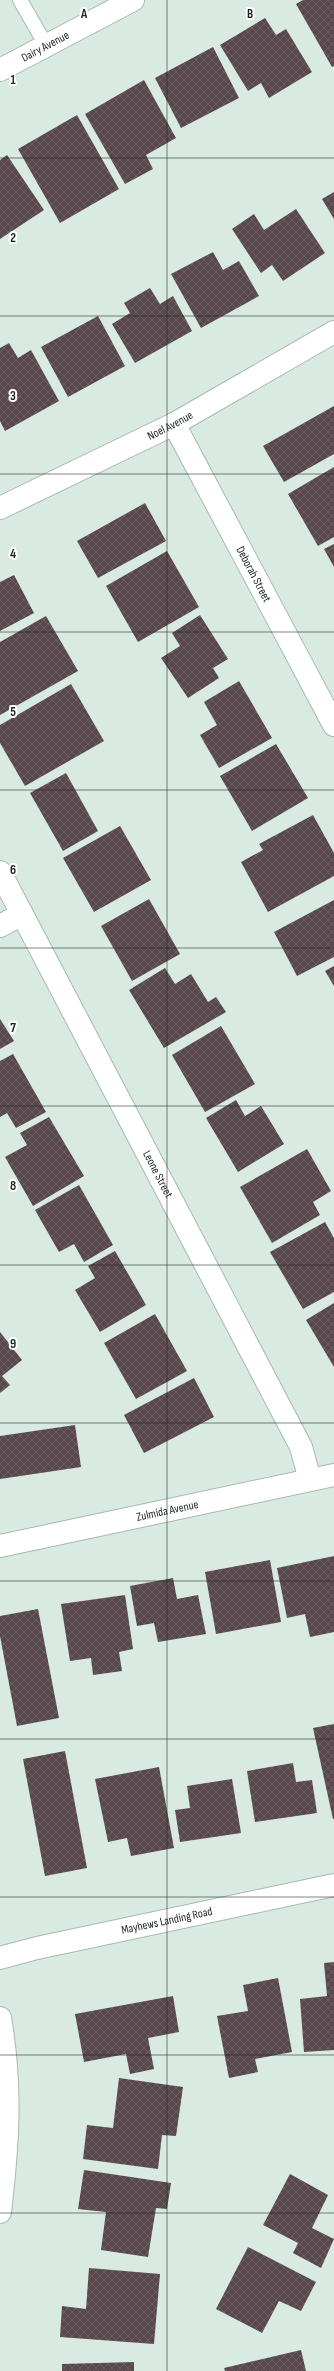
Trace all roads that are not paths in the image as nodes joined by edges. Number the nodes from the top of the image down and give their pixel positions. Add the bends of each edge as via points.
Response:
1 (20, 0) edge
2 (133, 0) edge
3 (46, 45) junction
4 (0, 70) edge
5 (334, 332) edge
6 (174, 424) junction
7 (0, 508) edge
8 (334, 725) edge
9 (0, 872) edge
10 (22, 914) junction
11 (0, 926) edge
12 (334, 1475) edge
13 (310, 1480) junction
14 (0, 1546) edge
15 (334, 1885) edge
16 (0, 1958) edge
17 (0, 2018) edge
18 (0, 2212) edge

1 - 3 lane
2 - 3 street, Dairy Avenue
3 - 4 street, Dairy Avenue
5 - 6 street, Noel Avenue
6 - 7 street, Noel Avenue
6 - 8 street, Deborah Street
9 - 10 street, Leone Street
10 - 11 street
10 - 13 street, Leone Street via 301,1447
12 - 13 street, Zulmida Avenue
13 - 14 street, Zulmida Avenue
15 - 16 street, Mayhews Landing Road
17 - 18 street via 6,2052 9,2096 8,2148

